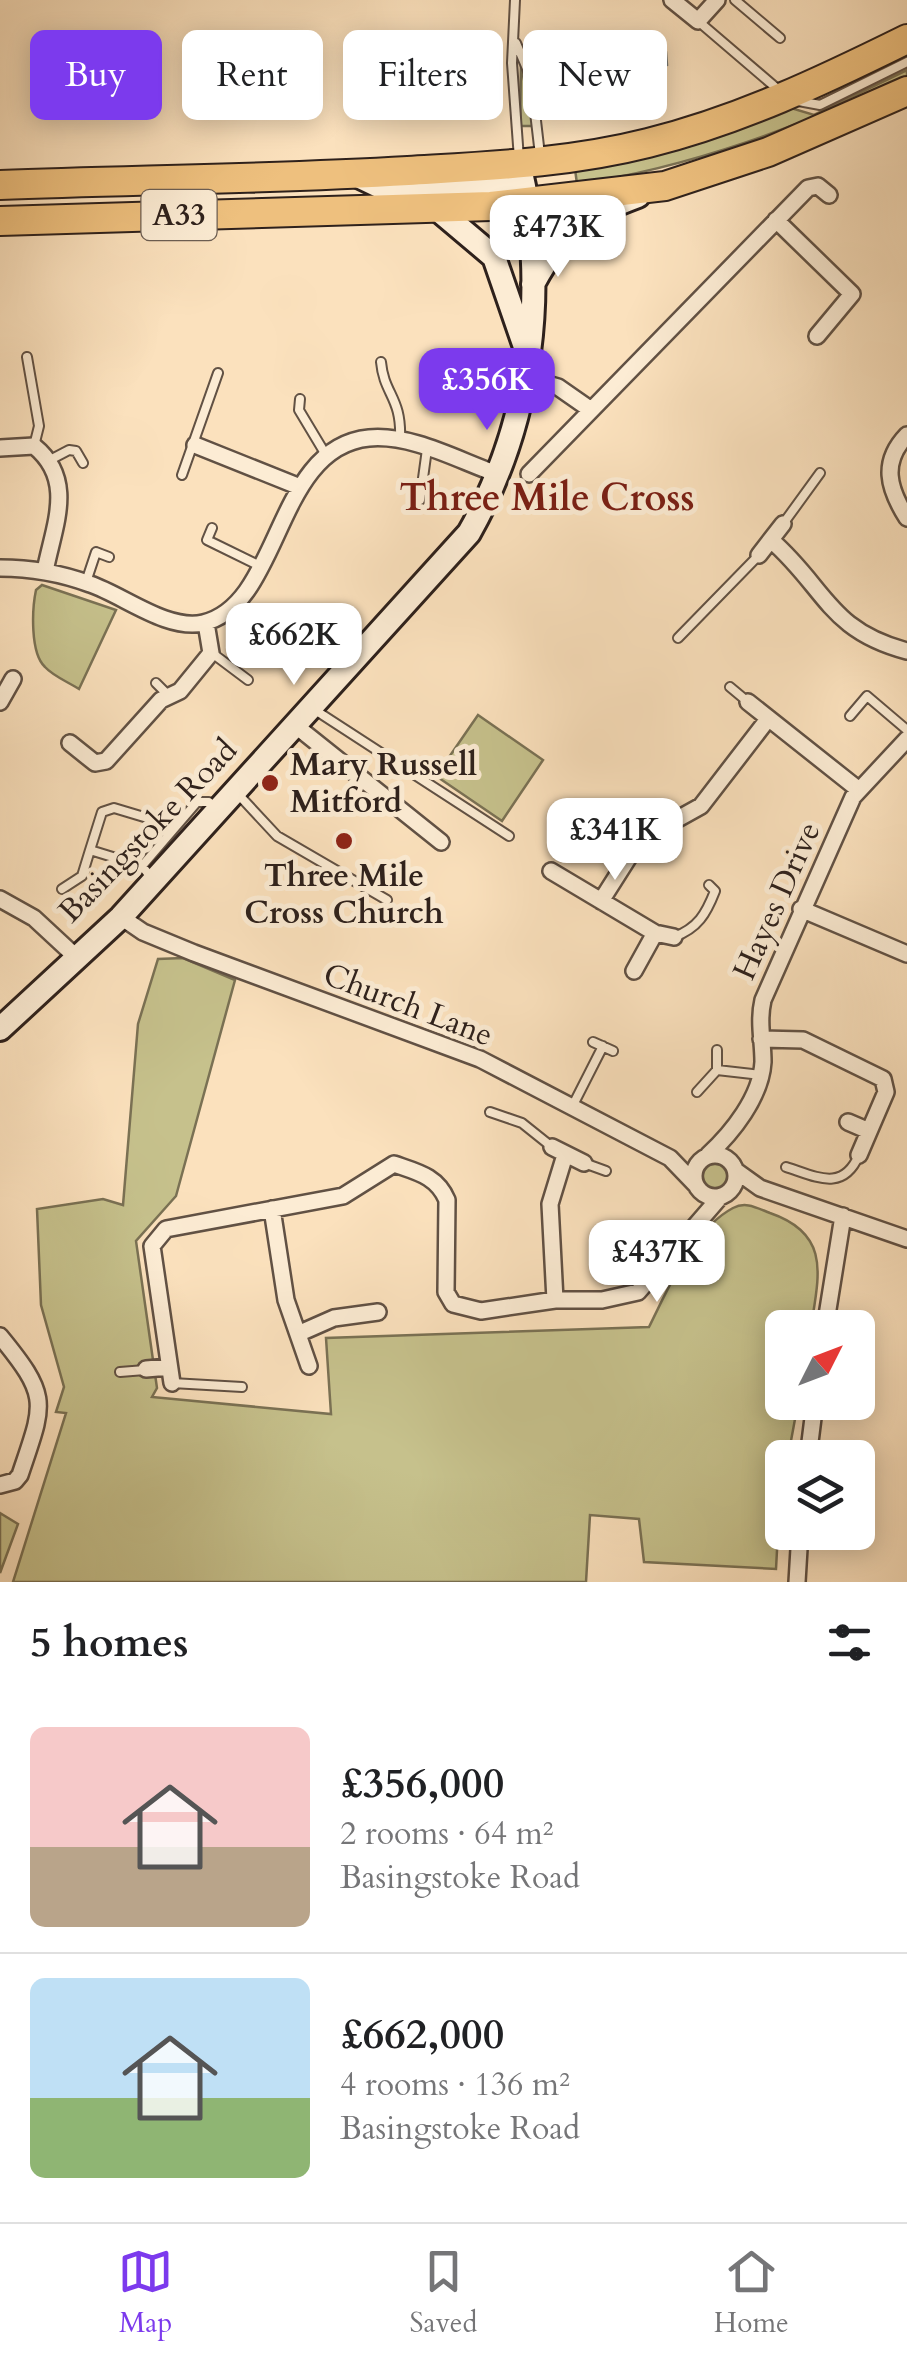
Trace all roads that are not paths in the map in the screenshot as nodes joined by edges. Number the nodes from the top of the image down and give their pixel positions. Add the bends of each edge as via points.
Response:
1 (515, 0) edge
2 (672, 0) edge
3 (717, 0) edge
4 (735, 0) edge
5 (698, 21) junction
6 (780, 38) dead end
7 (907, 39) edge
8 (516, 43) junction
9 (907, 62) edge
10 (907, 92) edge
11 (788, 98) junction
12 (530, 162) junction
13 (354, 174) junction
14 (0, 185) edge
15 (665, 186) junction
16 (829, 195) dead end
17 (529, 203) junction
18 (436, 208) junction
19 (776, 220) junction
20 (0, 221) edge
21 (532, 286) junction
22 (817, 336) dead end
23 (28, 358) dead end
24 (381, 362) dead end
25 (527, 367) junction
26 (218, 373) dead end
27 (300, 399) dead end
28 (590, 410) junction
29 (907, 435) edge
30 (400, 440) junction
31 (195, 445) junction
32 (34, 446) junction
33 (0, 448) edge
34 (427, 449) junction
35 (326, 455) junction
36 (48, 461) junction
37 (83, 463) dead end
38 (820, 473) dead end
39 (500, 474) junction
40 (529, 474) dead end
41 (182, 475) dead end
42 (300, 488) junction
43 (420, 500) dead end
44 (907, 518) edge
45 (783, 524) joint
46 (212, 528) dead end
47 (771, 540) junction
48 (109, 556) dead end
49 (759, 556) joint
50 (262, 567) junction
51 (0, 568) edge
52 (45, 571) junction
53 (86, 582) junction
54 (206, 622) junction
55 (678, 638) dead end
56 (907, 651) edge
57 (211, 653) junction
58 (12, 680) dead end
59 (248, 680) dead end
60 (156, 683) dead end
61 (730, 687) dead end
62 (169, 696) junction
63 (0, 702) edge
64 (748, 702) joint
65 (304, 716) junction
66 (850, 716) dead end
67 (768, 719) junction
68 (907, 730) edge
69 (907, 740) edge
70 (70, 742) dead end
71 (860, 790) junction
72 (237, 792) junction
73 (219, 812) junction
74 (174, 826) junction
75 (509, 836) dead end
76 (441, 842) dead end
77 (90, 850) junction
78 (551, 871) dead end
79 (147, 873) junction
80 (708, 885) dead end
81 (62, 889) dead end
82 (0, 899) edge
83 (388, 900) dead end
84 (602, 901) junction
85 (802, 909) junction
86 (122, 917) junction
87 (655, 934) junction
88 (674, 936) joint
89 (907, 954) edge
90 (76, 956) junction
91 (634, 970) dead end
92 (0, 1029) edge
93 (761, 1039) junction
94 (593, 1042) dead end
95 (603, 1046) junction
96 (716, 1050) dead end
97 (614, 1051) dead end
98 (717, 1070) junction
99 (761, 1075) junction
100 (697, 1092) dead end
101 (571, 1110) junction
102 (490, 1112) dead end
103 (848, 1122) dead end
104 (869, 1132) junction
105 (731, 1133) junction
106 (559, 1151) junction
107 (859, 1155) joint
108 (670, 1158) junction
109 (704, 1158) junction
110 (584, 1162) joint
111 (733, 1165) junction
112 (786, 1167) dead end
113 (606, 1171) dead end
114 (760, 1188) junction
115 (699, 1189) junction
116 (726, 1193) junction
117 (272, 1209) junction
118 (702, 1214) junction
119 (842, 1216) junction
120 (907, 1239) edge
121 (555, 1300) junction
122 (828, 1310) edge
123 (378, 1312) dead end
124 (300, 1333) junction
125 (0, 1336) edge
126 (309, 1366) dead end
127 (146, 1370) joint
128 (120, 1372) dead end
129 (171, 1375) junction
130 (242, 1387) dead end
131 (0, 1484) edge
132 (799, 1550) edge
133 (797, 1582) edge

1 - 8 lane
2 - 5 street
3 - 5 street
4 - 6 lane
5 - 11 lane
7 - 11 highway, A33
8 - 12 lane via 512,63
8 - 12 lane via 535,97
9 - 11 lane via 820,105
10 - 15 highway, A33 via 768,152
11 - 12 highway, A33 via 644,144
12 - 13 highway, A33
12 - 17 street, Basingstoke Road
13 - 14 highway, A33
13 - 17 street via 381,187 509,184
15 - 17 highway, A33
15 - 21 street via 570,228
16 - 19 street via 818,186 808,188
17 - 18 highway, A33
17 - 21 street, Basingstoke Road
18 - 20 highway, A33
18 - 25 street via 494,258
19 - 22 street via 852,294
19 - 28 street
21 - 25 street, Basingstoke Road
23 - 32 lane via 38,426
24 - 30 lane via 382,378 401,411
25 - 28 street
25 - 39 street, Basingstoke Road
26 - 31 lane
27 - 35 lane via 299,410
28 - 40 street via 544,448
29 - 44 street via 894,448 888,482
30 - 34 street
30 - 35 street via 368,438
31 - 41 lane
31 - 42 street
32 - 33 street
32 - 36 street
34 - 39 street
34 - 43 lane
35 - 42 street
36 - 37 lane via 69,450
36 - 52 street via 61,486
38 - 45 lane
39 - 65 street, Basingstoke Road via 456,550
42 - 50 street
45 - 47 street
46 - 50 lane via 207,540
47 - 49 street
47 - 56 street via 857,633
48 - 53 lane via 96,552
49 - 55 lane
50 - 54 street via 225,612
51 - 52 street
52 - 53 street
53 - 54 street via 168,620
54 - 57 street
57 - 59 lane
57 - 62 street via 180,692
58 - 63 street
60 - 62 lane
61 - 64 lane
62 - 70 street via 106,760 94,763
64 - 67 street
65 - 72 street, Basingstoke Road
65 - 75 lane via 445,792
65 - 76 street
66 - 68 lane via 867,696
67 - 71 street
67 - 84 street via 701,806 634,849
69 - 71 street, Hayes Drive
71 - 85 street, Hayes Drive
72 - 73 street, Basingstoke Road
72 - 83 lane via 276,836
73 - 74 lane via 197,802
73 - 79 street, Basingstoke Road
74 - 77 lane via 114,808 102,812
74 - 79 lane
77 - 79 lane
77 - 81 lane via 82,876
78 - 84 street
79 - 86 street, Basingstoke Road
80 - 88 lane via 715,891 707,911
82 - 90 street via 34,918
84 - 87 street
85 - 89 street
85 - 93 street, Hayes Drive via 763,1000
86 - 90 street, Basingstoke Road
86 - 101 street, Church Lane via 194,954 480,1059
87 - 88 street
87 - 91 street
90 - 92 street, Basingstoke Road
93 - 99 street, Hayes Drive
93 - 104 street via 803,1040 883,1079 886,1092
94 - 95 lane
95 - 97 lane
95 - 101 lane
96 - 98 lane
98 - 99 lane
98 - 100 lane
99 - 105 street, Hayes Drive
101 - 108 street, Church Lane
102 - 106 lane via 522,1123
103 - 104 street
104 - 107 street
105 - 109 street, Hayes Drive
105 - 111 street, Hayes Drive
106 - 110 street
106 - 121 street via 550,1204
107 - 112 lane via 843,1177
108 - 109 street, Church Lane
108 - 115 street, Church Lane
109 - 111 street, Church Lane
109 - 115 street via 694,1173
110 - 113 lane
111 - 114 street
111 - 116 street, Hayes Drive
114 - 116 street
114 - 119 street
115 - 116 street
115 - 118 street
116 - 118 street
117 - 121 street via 343,1196 394,1164 430,1176 447,1200 446,1292 453,1304 481,1311
117 - 124 street via 286,1300
117 - 129 street via 158,1236 152,1246
118 - 121 street via 638,1292
119 - 120 street
119 - 122 street
123 - 124 street via 334,1318
124 - 126 street
125 - 131 street via 31,1378 41,1413 20,1475
127 - 128 lane
127 - 129 street
129 - 130 lane
132 - 133 street

